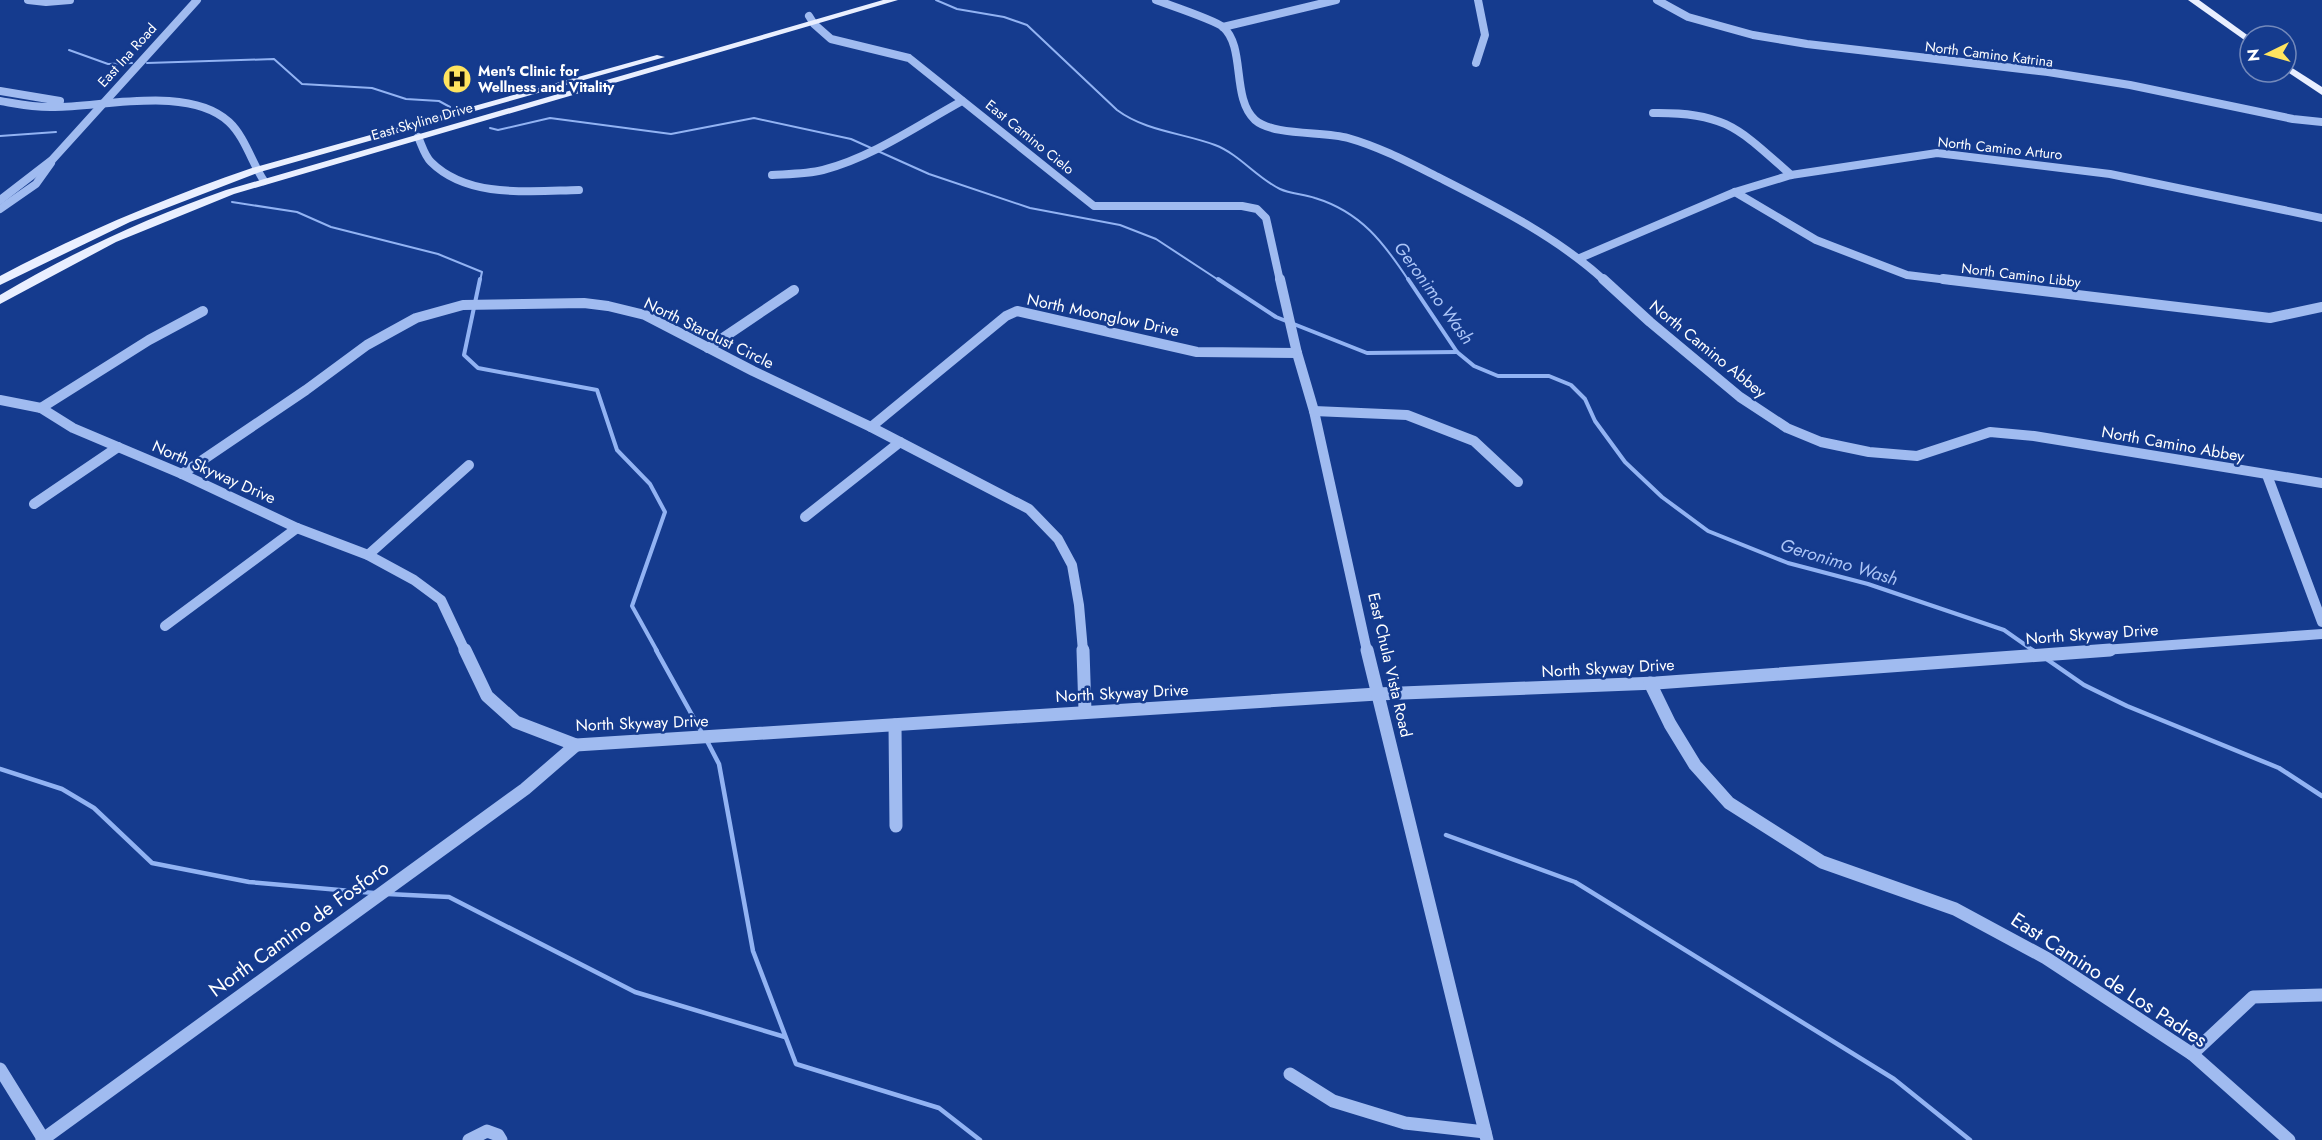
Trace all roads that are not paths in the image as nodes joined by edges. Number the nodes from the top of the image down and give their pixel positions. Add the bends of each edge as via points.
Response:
1 (28, 0) edge
2 (70, 0) edge
3 (197, 0) edge
4 (862, 0) edge
5 (893, 0) edge
6 (1156, 0) edge
7 (1336, 0) edge
8 (1478, 0) edge
9 (1657, 0) edge
10 (2193, 0) edge
11 (1317, 2) edge
12 (811, 20) junction
13 (1223, 27) junction
14 (2238, 32) edge
15 (1476, 63) dead end
16 (2298, 75) edge
17 (0, 91) edge
18 (2322, 92) edge
19 (0, 101) edge
20 (962, 101) junction
21 (81, 104) junction
22 (103, 104) junction
23 (1653, 112) dead end
24 (2322, 122) edge
25 (418, 137) junction
26 (52, 160) junction
27 (256, 170) junction
28 (772, 175) dead end
29 (1791, 175) junction
30 (264, 181) junction
31 (579, 190) dead end
32 (1735, 192) junction
33 (0, 200) edge
34 (0, 209) edge
35 (1257, 209) joint
36 (2322, 218) edge
37 (1580, 258) junction
38 (0, 281) edge
39 (794, 290) dead end
40 (0, 300) edge
41 (2322, 307) edge
42 (203, 311) dead end
43 (708, 348) junction
44 (1297, 352) junction
45 (0, 400) edge
46 (41, 408) junction
47 (1314, 411) junction
48 (871, 427) junction
49 (900, 442) junction
50 (118, 447) junction
51 (469, 465) dead end
52 (183, 474) junction
53 (2267, 475) junction
54 (1518, 482) dead end
55 (2322, 483) edge
56 (34, 504) dead end
57 (805, 517) dead end
58 (297, 528) junction
59 (368, 555) junction
60 (2322, 622) edge
61 (165, 627) dead end
62 (2322, 634) edge
63 (1650, 683) junction
64 (1377, 694) junction
65 (1085, 711) junction
66 (895, 725) junction
67 (576, 745) junction
68 (896, 826) dead end
69 (2322, 995) edge
70 (2192, 1054) junction
71 (0, 1069) edge
72 (1290, 1074) dead end
73 (1486, 1136) edge
74 (43, 1140) edge
75 (469, 1140) edge
76 (501, 1140) edge
77 (2289, 1140) edge

1 - 2 street
3 - 22 street, East Ina Road
4 - 12 main road, East Skyline Drive
5 - 12 main road, East Skyline Drive
6 - 13 street
7 - 11 street
8 - 15 street via 1485,35
9 - 24 street, North Camino Katrina via 1688,17 1753,35 2048,72
10 - 14 main road
11 - 13 street
12 - 20 street, East Camino Cielo via 831,39 909,58
12 - 25 main road, East Skyline Drive
12 - 27 main road, East Skyline Drive
13 - 37 street, North Camino Abbey via 1232,40 1244,102 1256,121 1281,130 1347,137 1398,157 1491,204
16 - 18 main road
17 - 21 street
19 - 21 street via 52,107
20 - 28 street via 831,168
20 - 35 street, East Camino Cielo via 1094,206
21 - 22 street
22 - 26 street, East Ina Road
22 - 27 street via 158,101 219,114 230,123
23 - 29 street via 1690,112 1718,118 1740,130
25 - 30 main road, East Skyline Drive
25 - 31 street via 430,161 483,188 517,192
26 - 33 street
26 - 34 street via 46,175
27 - 30 street
27 - 38 main road, East Skyline Drive via 150,209 42,257
29 - 32 street, North Camino Arturo
29 - 36 street, North Camino Arturo via 1936,153 2112,175
30 - 40 main road, East Skyline Drive via 151,224 70,261
32 - 37 street, North Camino Arturo
32 - 41 street, North Camino Libby via 1816,240 1907,275 2270,318
35 - 44 street, East Chula Vista Road via 1269,226
37 - 53 street, North Camino Abbey via 1740,398 1787,428 1821,442 1917,456 1990,432
39 - 43 street
42 - 46 street
43 - 48 street, North Stardust Circle
43 - 52 street, North Stardust Circle via 645,315 608,306 507,303 441,310 416,318 367,345
44 - 47 street, East Chula Vista Road
44 - 48 street, North Moonglow Drive via 1197,352 1017,311
45 - 46 street, North Skyway Drive
46 - 50 street, North Skyway Drive via 73,428
47 - 54 street via 1407,415 1474,441
47 - 64 street, East Chula Vista Road
48 - 49 street, North Stardust Circle
49 - 57 street
49 - 65 street, North Stardust Circle via 1029,509 1051,528 1067,551 1077,578
50 - 52 street, North Skyway Drive
50 - 56 street
51 - 59 street
52 - 58 street, North Skyway Drive
53 - 55 street, North Camino Abbey
53 - 60 street
58 - 59 street, North Skyway Drive
58 - 61 street
59 - 67 street, North Skyway Drive via 441,600 487,696 516,722
62 - 63 street, North Skyway Drive
63 - 64 street, North Skyway Drive
63 - 70 street, East Camino de Los Padres via 1695,765 1729,803 1822,862 1955,909 2046,958
64 - 65 street, North Skyway Drive
64 - 73 street, East Chula Vista Road
65 - 66 street, North Skyway Drive
66 - 67 street, North Skyway Drive
66 - 68 street
67 - 74 street, North Camino de Fosforo via 525,789
69 - 70 street via 2253,997
70 - 77 street, East Camino de Los Padres
71 - 74 street
72 - 73 street, East Chula Vista Road via 1333,1101 1395,1120
75 - 76 street via 487,1131

